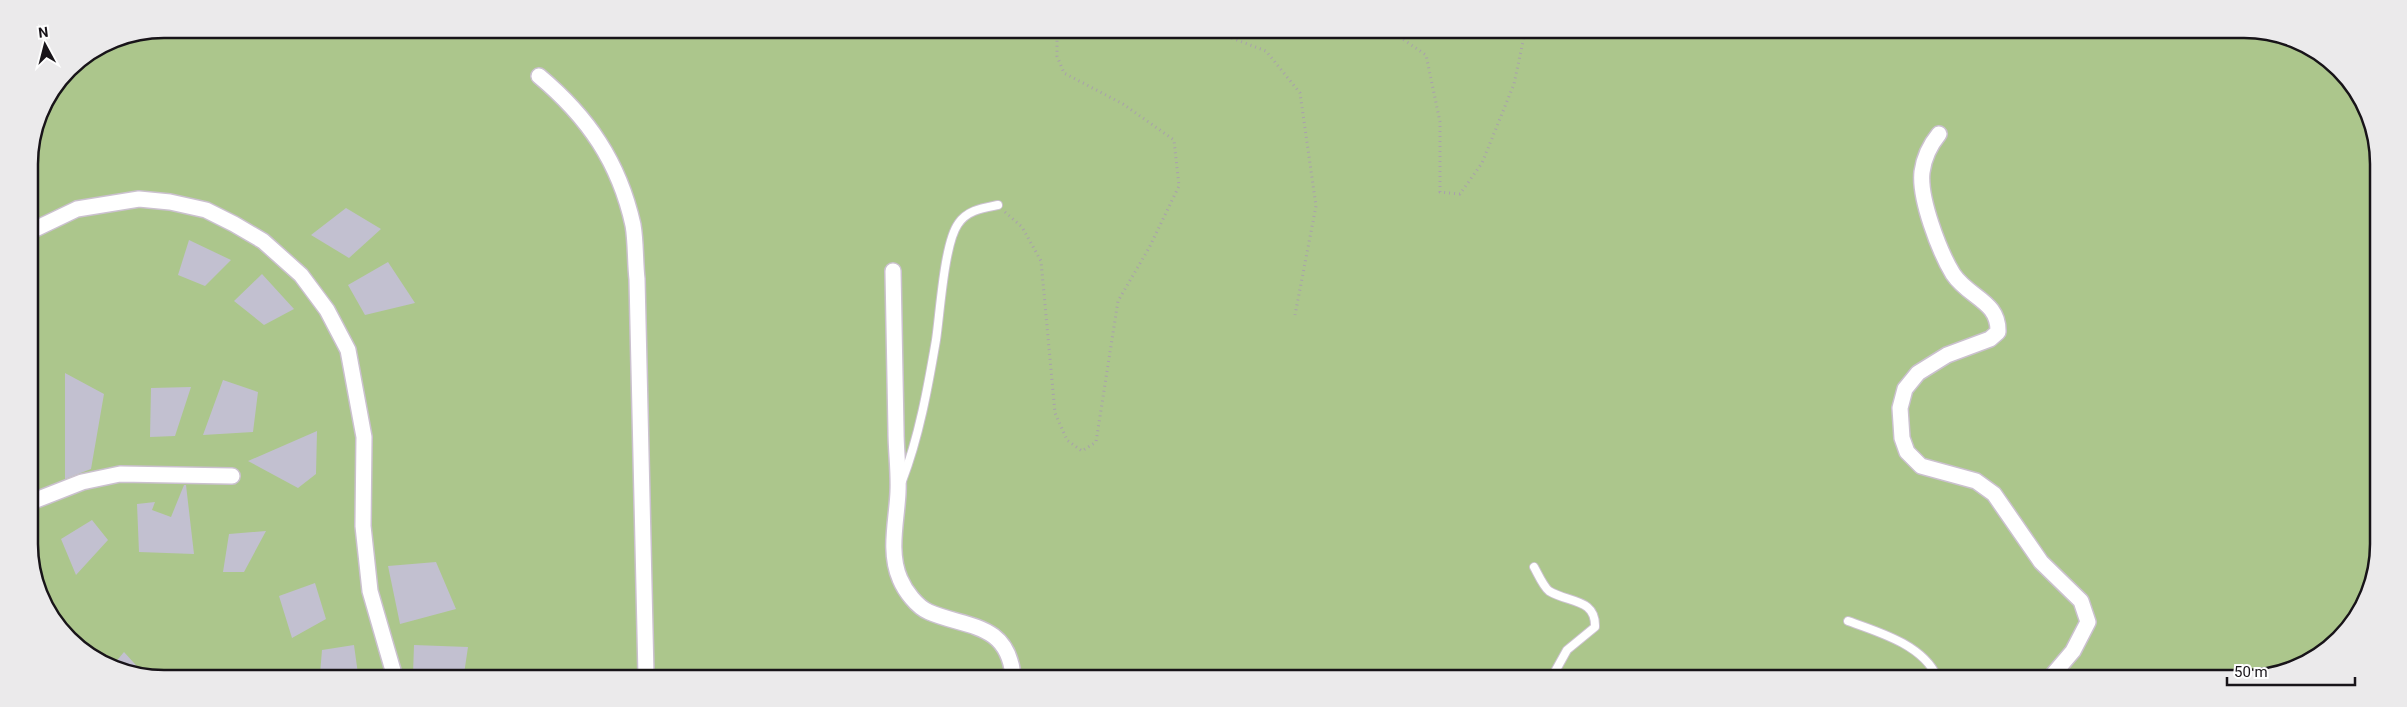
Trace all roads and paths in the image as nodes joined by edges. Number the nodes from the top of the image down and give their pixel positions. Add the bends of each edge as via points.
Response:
1 (1057, 38) edge
2 (1231, 38) edge
3 (1401, 38) edge
4 (1524, 38) edge
5 (539, 76) dead end
6 (1939, 134) dead end
7 (998, 205) joint
8 (38, 228) edge
9 (893, 271) dead end
10 (1295, 315) dead end
11 (232, 476) dead end
12 (898, 490) junction
13 (38, 499) edge
14 (1534, 567) dead end
15 (1848, 620) dead end
16 (1556, 669) edge
17 (1933, 669) edge
18 (2058, 669) edge
19 (393, 670) edge
20 (646, 670) edge
21 (1012, 670) edge

1 - 7 path via 1057,56 1064,73 1123,104 1174,140 1179,186 1149,248 1118,301 1096,442 1082,451 1067,440 1055,413 1040,261 1022,227
2 - 10 path via 1266,52 1300,93 1316,206
3 - 4 path via 1426,55 1440,122 1440,192 1460,194 1482,163 1514,84
5 - 20 street via 579,113 602,145 620,182 633,227
6 - 18 street via 1928,148 1922,173 1925,199 1939,245 1954,274 1965,289 1990,307 1998,320 1998,332 1990,339 1946,355 1918,373 1903,395 1900,408 1902,438 1907,452 1921,466 1976,481 1994,494 2041,562 2081,601 2088,622 2073,651
7 - 12 lane via 974,210 958,224 950,247 936,340 912,454
8 - 19 street via 77,209 139,199 170,202 206,210 234,224 263,241 301,275 327,310 348,350 364,437 364,526 370,591
9 - 12 street
11 - 13 street via 120,474 82,482
12 - 21 street via 894,558 899,578 910,596 927,612 990,632 1003,646
14 - 16 lane via 1548,590 1589,607 1595,616 1595,627 1567,650
15 - 17 lane via 1915,651

